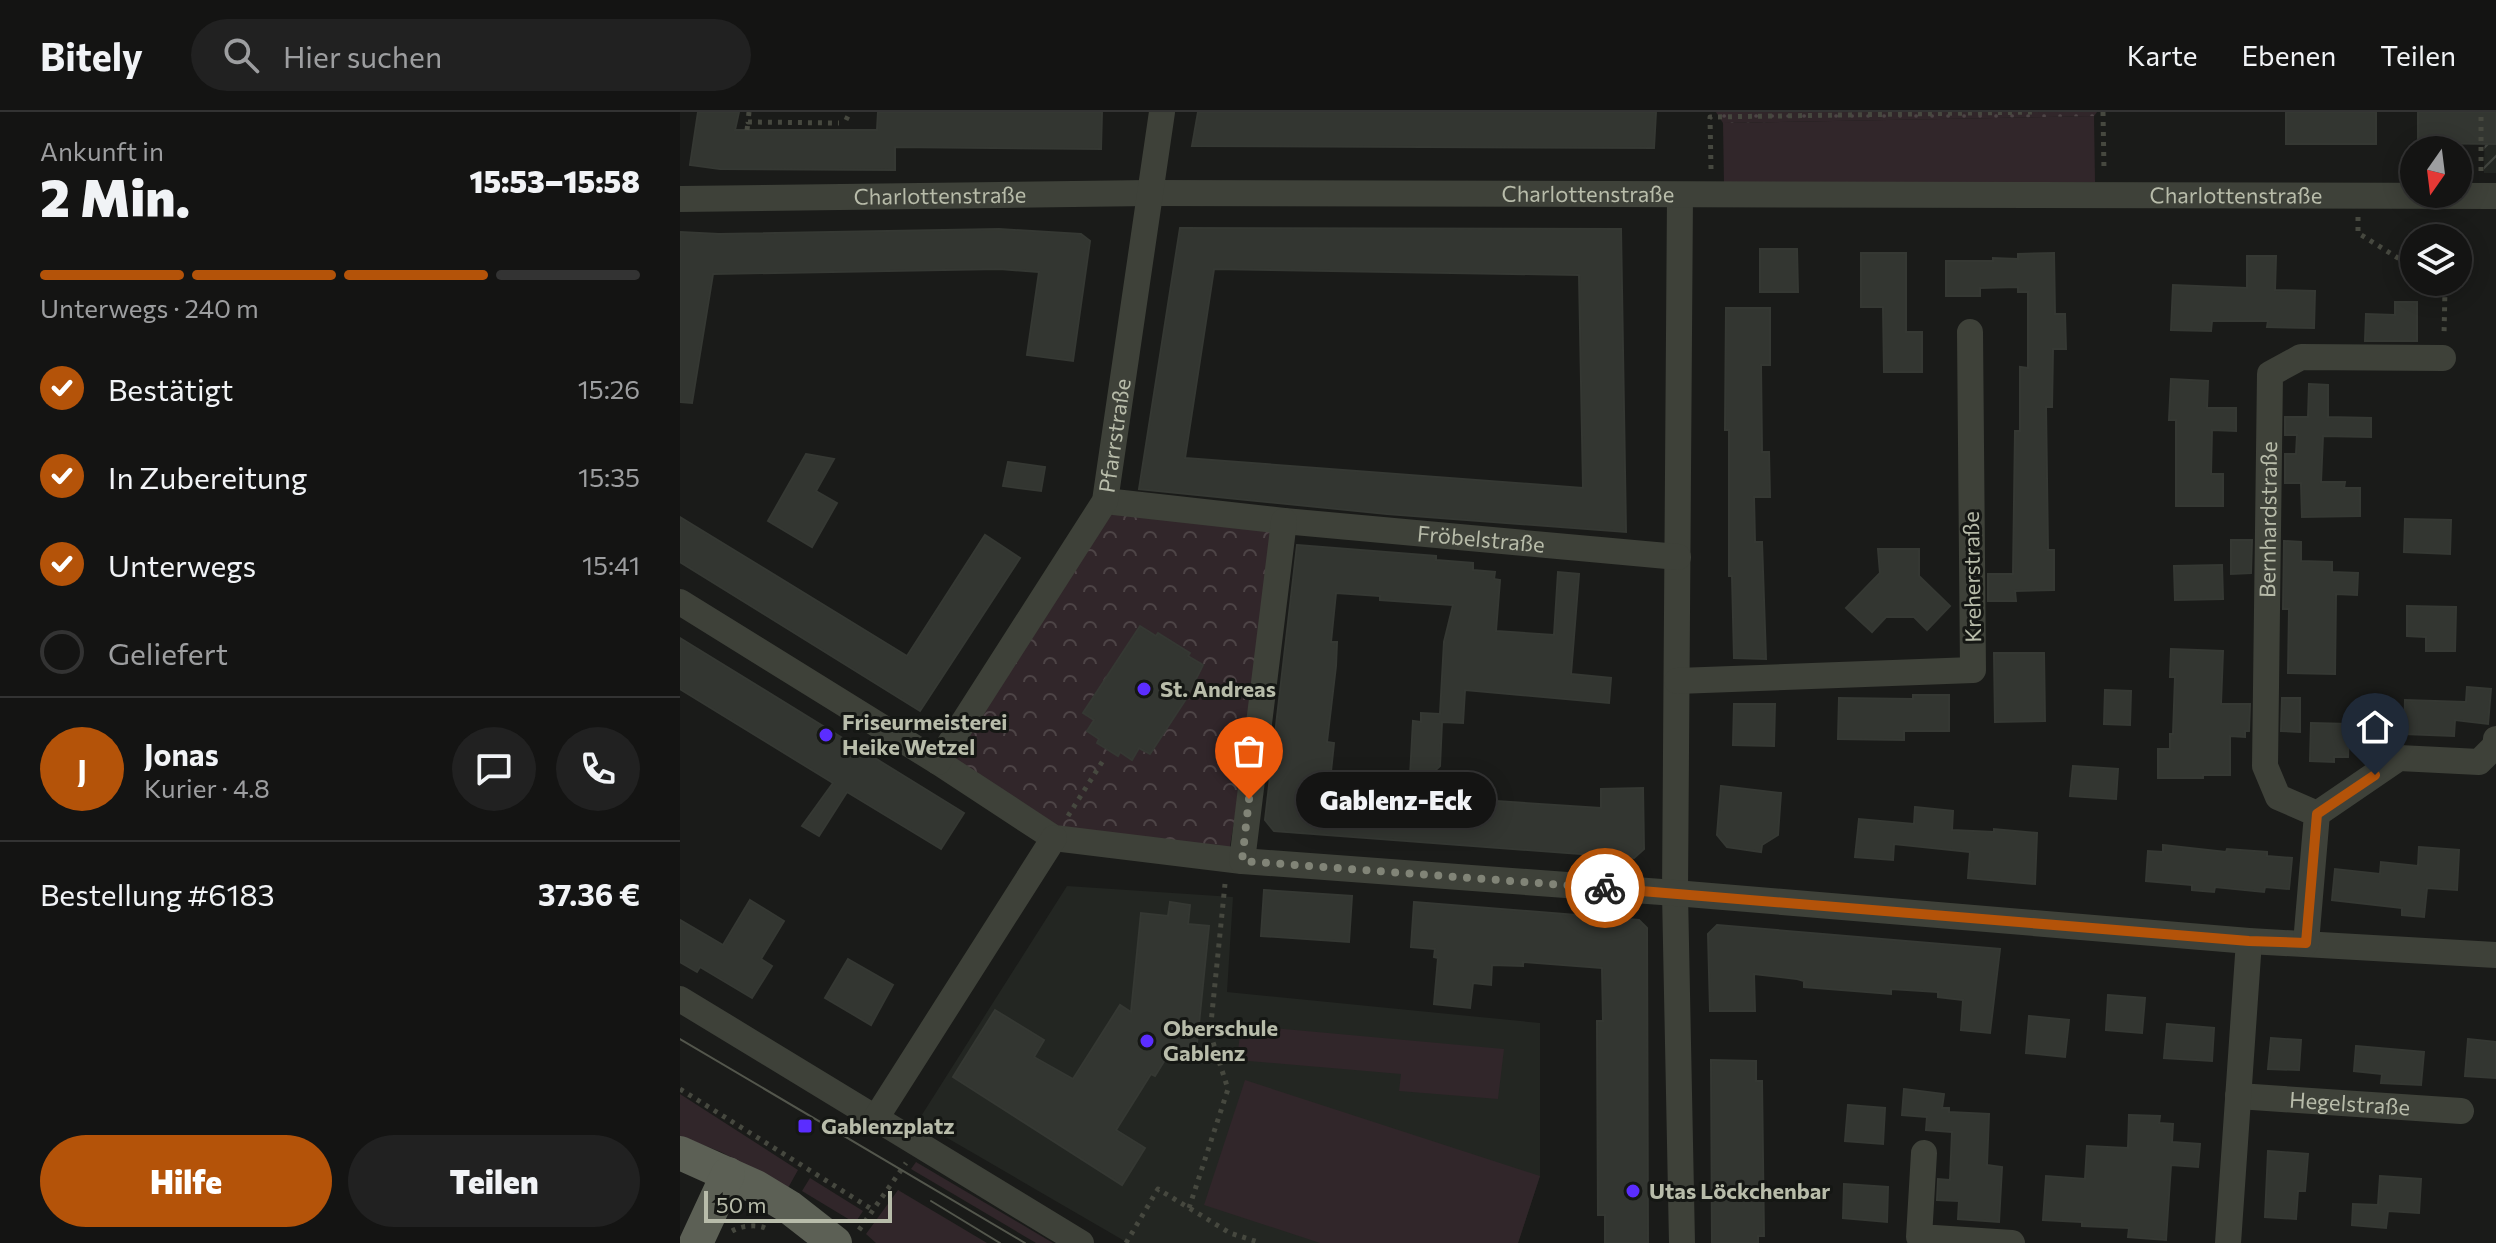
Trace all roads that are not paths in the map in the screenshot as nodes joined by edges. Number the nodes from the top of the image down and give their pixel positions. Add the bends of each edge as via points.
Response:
1 (1162, 112) edge
2 (1149, 193) junction
3 (1680, 195) junction
4 (2489, 196) edge
5 (680, 199) edge
6 (1970, 332) dead end
7 (2443, 358) road end
8 (1105, 501) junction
9 (1284, 521) junction
10 (1678, 557) junction
11 (680, 602) edge
12 (1677, 681) junction
13 (2496, 739) edge
14 (938, 762) junction
15 (2317, 814) junction
16 (1054, 838) junction
17 (1235, 860) junction
18 (1675, 893) junction
19 (2249, 941) junction
20 (2306, 943) junction
21 (2496, 955) edge
22 (680, 999) edge
23 (2238, 1096) junction
24 (2461, 1111) dead end
25 (876, 1118) junction
26 (680, 1153) edge
27 (1924, 1153) dead end
28 (728, 1174) junction
29 (712, 1238) edge
30 (835, 1243) edge
31 (1081, 1243) edge
32 (1682, 1243) edge
33 (2012, 1243) edge
34 (2228, 1243) edge

1 - 2 street, Pfarrstraße
2 - 3 street, Charlottenstraße
2 - 5 street, Charlottenstraße
2 - 8 street, Pfarrstraße
3 - 4 street, Charlottenstraße
3 - 10 street
6 - 12 street, Kreherstraße via 1973,670
7 - 15 street, Bernhardstraße via 2301,357 2270,374 2265,766 2278,797
8 - 9 street, Fröbelstraße
8 - 14 street, Pfarrstraße
9 - 10 street, Fröbelstraße
9 - 17 street
10 - 12 street
11 - 14 street
12 - 18 street
13 - 15 street via 2479,762 2399,758
14 - 16 street
15 - 20 street
16 - 17 street
16 - 25 street
17 - 18 street
18 - 19 street
18 - 32 street
19 - 20 street
19 - 23 street
20 - 21 street
22 - 25 street
23 - 24 street, Hegelstraße
23 - 34 street
25 - 31 street
26 - 28 main road
27 - 33 street via 1919,1237
28 - 29 main road
28 - 30 main road via 789,1207

